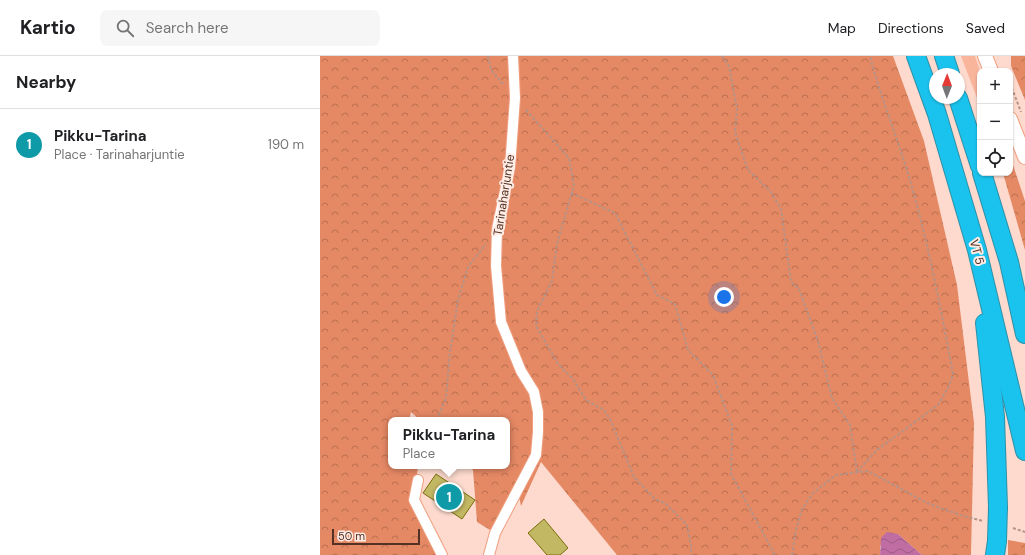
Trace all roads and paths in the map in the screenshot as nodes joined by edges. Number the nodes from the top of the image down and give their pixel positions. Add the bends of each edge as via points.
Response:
1 (488, 56) edge
2 (513, 56) edge
3 (722, 56) edge
4 (870, 56) edge
5 (916, 56) edge
6 (944, 56) edge
7 (985, 56) edge
8 (948, 68) edge
9 (990, 68) edge
10 (515, 98) junction
11 (1013, 100) edge
12 (960, 104) edge
13 (1016, 117) edge
14 (977, 157) edge
15 (1025, 157) edge
16 (983, 176) edge
17 (572, 193) junction
18 (497, 229) junction
19 (978, 250) junction
20 (1025, 334) edge
21 (437, 417) edge
22 (1025, 451) edge
23 (857, 472) junction
24 (418, 480) dead end
25 (993, 515) junction
26 (1011, 528) dead end
27 (1025, 532) edge
28 (996, 548) edge
29 (442, 555) edge
30 (489, 555) edge
31 (691, 555) edge
32 (775, 555) edge
33 (792, 555) edge

1 - 10 path via 491,70
2 - 10 street, Tarinaharjuntie
3 - 23 path via 729,66 737,109 735,132 748,170 771,192 781,209 791,282 799,289 818,341 832,398 850,425
4 - 23 path via 911,183 935,279 953,374 938,404 877,450
5 - 19 highway, VT 5 via 937,114
6 - 8 highway
7 - 9 main road
10 - 17 path via 569,158 574,185
10 - 18 street, Tarinaharjuntie via 510,167
11 - 13 path
12 - 14 highway
13 - 15 main road
16 - 20 highway via 1009,262
17 - 31 path via 557,244 552,281 537,311 536,326 558,364 573,379 586,400 604,410 610,419 634,477 654,498 666,504 687,525
17 - 32 path via 615,213 657,295 675,304 688,350 712,375 732,426 731,474
18 - 21 path via 468,267 458,300 446,398
18 - 30 street, Tarinaharjuntie via 496,266 501,322 521,371 534,392 538,432 536,455 495,533
19 - 22 highway, VT 5
19 - 25 highway via 995,417
23 - 25 path via 868,471 927,503 960,515
23 - 33 path via 836,475 813,493 802,509
24 - 29 street via 414,500
25 - 28 highway, bridge
26 - 27 path

